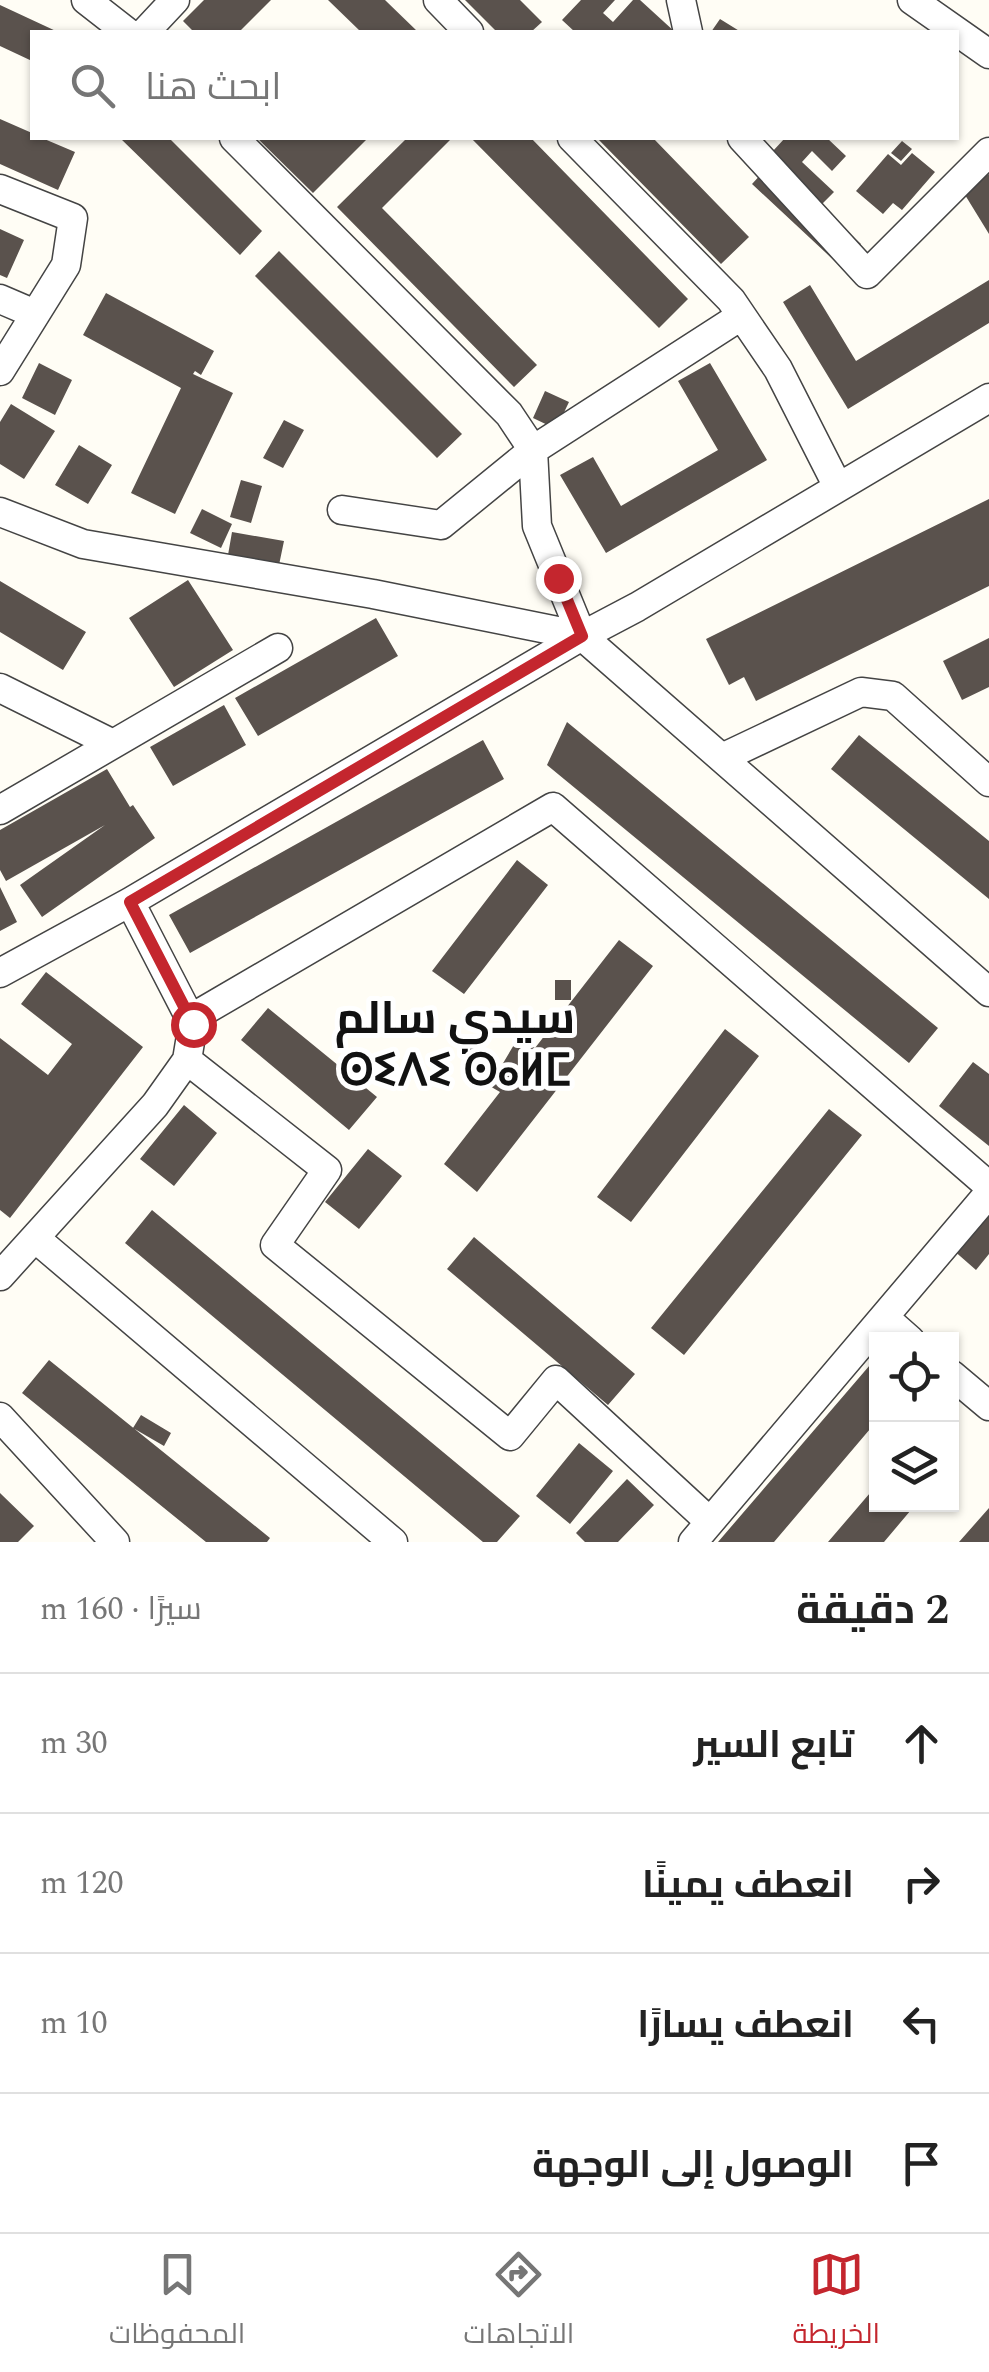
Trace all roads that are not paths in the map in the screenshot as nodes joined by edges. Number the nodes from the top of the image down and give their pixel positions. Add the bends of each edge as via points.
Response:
1 (86, 0) edge
2 (174, 0) edge
3 (438, 0) edge
4 (681, 0) edge
5 (912, 0) edge
6 (124, 30) edge
7 (147, 30) edge
8 (467, 30) edge
9 (688, 30) edge
10 (955, 30) edge
11 (959, 33) edge
12 (989, 54) edge
13 (236, 140) edge
14 (574, 140) edge
15 (744, 140) edge
16 (989, 152) edge
17 (0, 189) edge
18 (0, 299) edge
19 (35, 314) junction
20 (741, 316) junction
21 (0, 371) edge
22 (989, 398) edge
23 (533, 450) junction
24 (838, 487) junction
25 (342, 510) dead end
26 (0, 512) edge
27 (582, 636) junction
28 (278, 648) dead end
29 (0, 688) edge
30 (113, 744) junction
31 (722, 758) junction
32 (989, 782) edge
33 (0, 810) edge
34 (130, 902) junction
35 (0, 973) edge
36 (989, 992) edge
37 (190, 1019) junction
38 (187, 1060) junction
39 (989, 1190) edge
40 (34, 1238) junction
41 (0, 1276) edge
42 (884, 1317) junction
43 (901, 1332) edge
44 (959, 1380) edge
45 (989, 1406) edge
46 (0, 1417) edge
47 (702, 1532) edge
48 (374, 1536) edge
49 (115, 1542) edge

1 - 6 street
2 - 7 street
3 - 8 street
4 - 9 street
5 - 10 street
11 - 12 street
13 - 23 street via 510,414
14 - 20 street
15 - 16 street via 868,274
17 - 19 street via 73,218 66,265
18 - 19 street
19 - 21 street
20 - 23 street
20 - 24 street via 778,370
22 - 24 street
23 - 25 street via 441,525
23 - 27 street via 538,526
24 - 27 street
26 - 27 street via 83,544
27 - 31 street
27 - 34 street
28 - 30 street
29 - 30 street
30 - 33 street
31 - 32 street via 861,692 892,696
31 - 36 street
34 - 35 street
34 - 37 street
37 - 38 street
37 - 39 street via 553,806
38 - 40 street via 156,1105
38 - 47 street via 327,1170 275,1245 510,1436 556,1380
39 - 42 street
40 - 41 street
40 - 48 street
42 - 43 street
42 - 47 street
44 - 45 street
46 - 49 street

